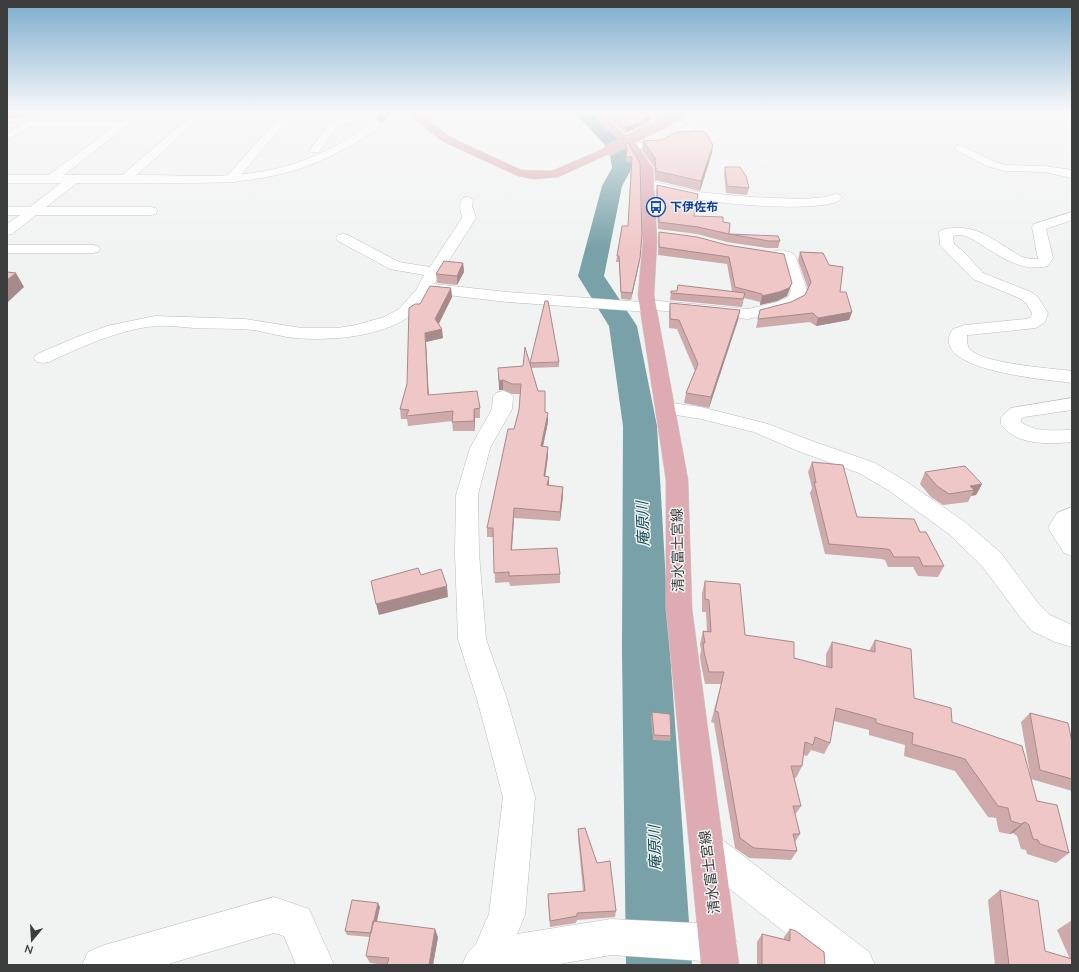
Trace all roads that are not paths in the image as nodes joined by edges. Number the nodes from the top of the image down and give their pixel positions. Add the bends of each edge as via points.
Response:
1 (78, 158) edge
2 (148, 158) edge
3 (249, 158) edge
4 (315, 158) edge
5 (501, 158) edge
6 (583, 158) edge
7 (640, 158) edge
8 (980, 158) edge
9 (1072, 174) edge
10 (7, 179) edge
11 (51, 179) junction
12 (74, 179) junction
13 (125, 179) junction
14 (231, 179) junction
15 (648, 184) junction
16 (836, 198) dead end
17 (467, 201) dead end
18 (7, 211) edge
19 (33, 211) junction
20 (151, 211) dead end
21 (1072, 216) edge
22 (7, 231) edge
23 (343, 238) dead end
24 (7, 249) edge
25 (93, 249) dead end
26 (804, 254) edge
27 (434, 272) junction
28 (425, 288) junction
29 (648, 306) junction
30 (43, 358) dead end
31 (1072, 377) edge
32 (503, 397) dead end
33 (1072, 404) edge
34 (665, 408) junction
35 (1072, 436) edge
36 (1072, 515) edge
37 (1072, 547) edge
38 (1072, 636) edge
39 (708, 850) junction
40 (719, 954) edge
41 (485, 961) edge
42 (101, 965) edge
43 (315, 965) edge
44 (856, 965) edge

1 - 11 street
2 - 13 street
3 - 14 street
4 - 14 street via 264,176
5 - 6 main road, bridge via 524,168 553,168
7 - 15 main road, 清水富士宮線 via 646,168
8 - 9 street via 1005,168 1053,170
10 - 11 street
11 - 12 street
12 - 13 street
12 - 19 street
13 - 14 street
15 - 16 street via 698,196 750,201 802,203
15 - 29 main road, 清水富士宮線 via 657,234 646,294
17 - 27 street via 469,218
18 - 19 street
19 - 20 street
19 - 22 street
21 - 31 street via 1039,228 1046,258 1043,264 1037,265 1020,263 971,234 951,231 946,233 947,245 978,276 1025,295 1032,300 1040,313 1039,319 1030,324 965,330 959,333 958,343 962,351 968,357 995,366
23 - 27 street via 395,266
24 - 25 street
26 - 29 street via 773,254 788,257 799,291 795,300 782,306 748,314
27 - 28 street
28 - 29 street via 508,297
28 - 30 street via 412,307 397,317 358,330 308,334 252,325 156,321 115,330
29 - 34 main road, 清水富士宮線
32 - 41 street via 502,409 480,448 467,495 467,553 472,639 492,699 519,797 507,915
33 - 35 street via 1018,412 1011,417 1010,424 1032,436
34 - 38 street via 701,413 761,428 867,468 957,528 992,560 1041,623
34 - 39 main road, 清水富士宮線 via 677,480 680,609
36 - 37 street via 1060,528
39 - 40 main road, 清水富士宮線
39 - 44 street
40 - 41 street via 611,938
42 - 43 street via 274,914 296,922

